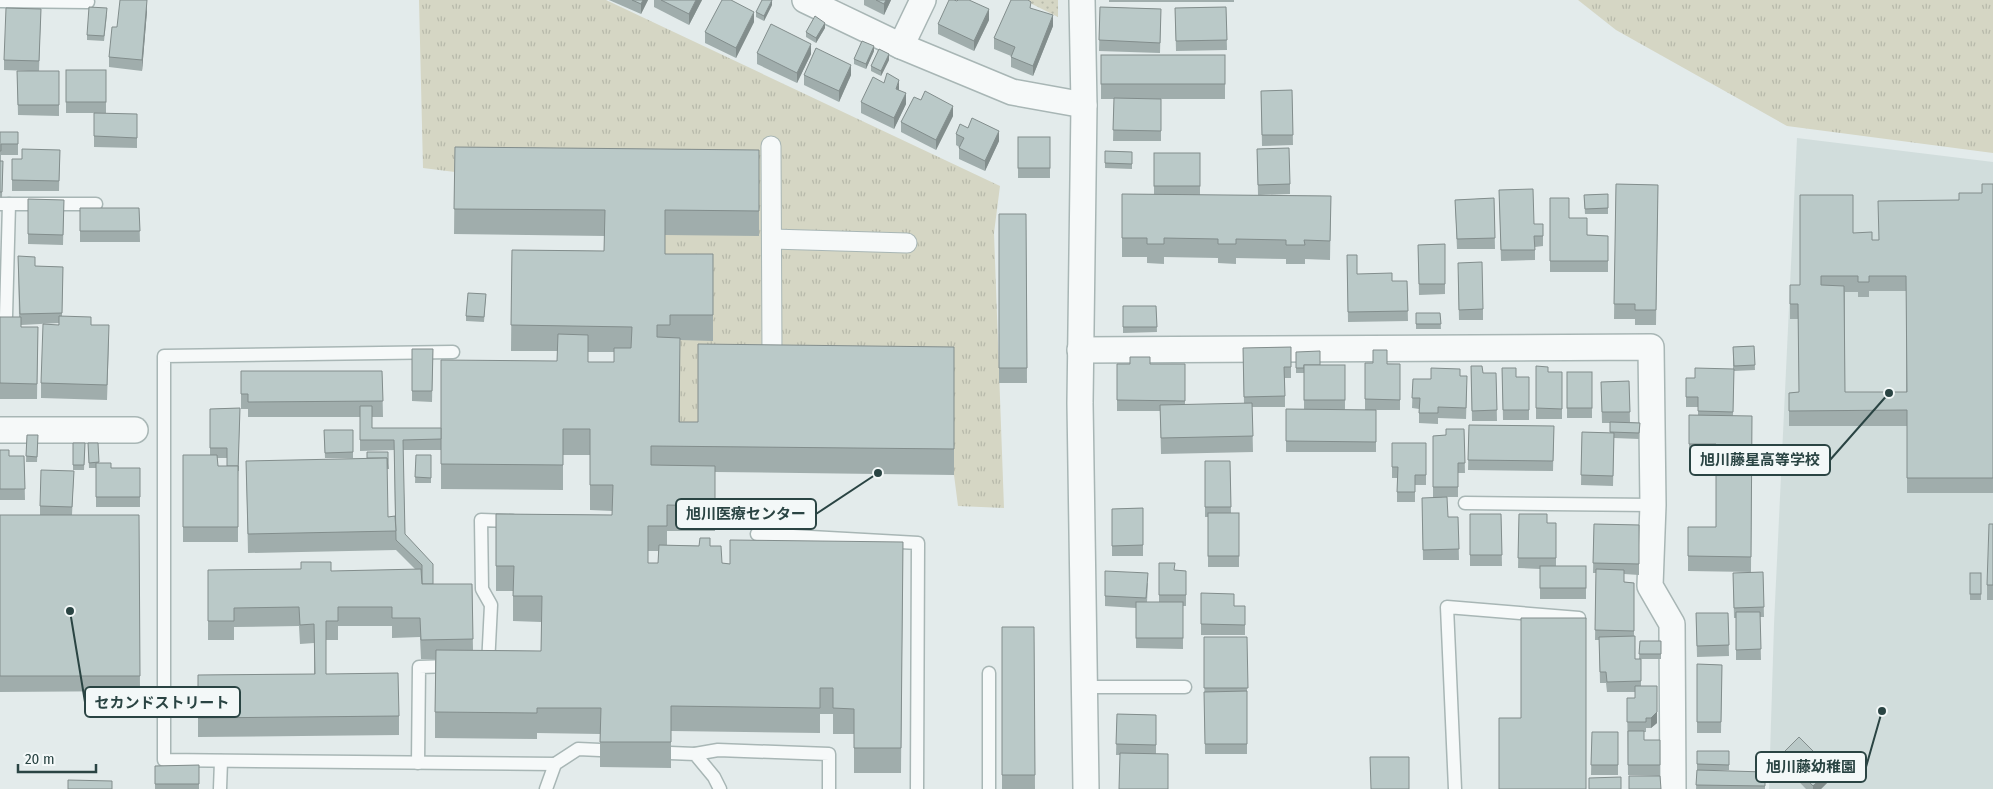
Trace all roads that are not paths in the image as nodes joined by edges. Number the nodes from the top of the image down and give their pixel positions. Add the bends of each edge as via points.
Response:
1 (805, 0) edge
2 (923, 0) edge
3 (1082, 0) edge
4 (0, 1) edge
5 (88, 2) dead end
6 (901, 46) junction
7 (1084, 105) junction
8 (772, 146) dead end
9 (4, 204) edge
10 (96, 204) dead end
11 (772, 239) junction
12 (907, 243) dead end
13 (6, 316) edge
14 (1080, 350) junction
15 (453, 352) dead end
16 (772, 355) edge
17 (0, 430) edge
18 (135, 430) dead end
19 (1465, 504) dead end
20 (1653, 505) junction
21 (529, 521) edge
22 (757, 534) dead end
23 (1580, 618) edge
24 (459, 666) edge
25 (479, 666) edge
26 (989, 673) dead end
27 (1084, 686) junction
28 (1185, 687) dead end
29 (600, 750) edge
30 (670, 753) edge
31 (695, 754) junction
32 (220, 761) junction
33 (418, 764) junction
34 (555, 764) junction
35 (220, 789) edge
36 (546, 789) edge
37 (720, 789) edge
38 (829, 789) edge
39 (918, 789) edge
40 (990, 789) edge
41 (1086, 789) edge
42 (1455, 789) edge
43 (1673, 789) edge

1 - 6 street
2 - 6 street
3 - 7 street
4 - 5 lane
6 - 7 street via 1012,92
7 - 14 street
8 - 11 street
9 - 10 lane
9 - 13 lane
11 - 12 street
11 - 16 street
14 - 20 street via 1651,347
14 - 27 street
15 - 32 lane via 164,356 164,760
17 - 18 street
19 - 20 lane
20 - 43 street via 1650,586 1672,624
21 - 25 lane via 481,520 482,589 491,605 489,665
22 - 39 lane via 918,543
23 - 42 lane via 1447,607
24 - 33 lane via 419,667
26 - 40 lane
27 - 28 lane
27 - 41 street
29 - 34 lane via 578,749
30 - 31 lane
31 - 37 lane
31 - 38 lane via 718,750 829,754
32 - 33 lane
32 - 35 lane
33 - 34 lane
34 - 36 lane

